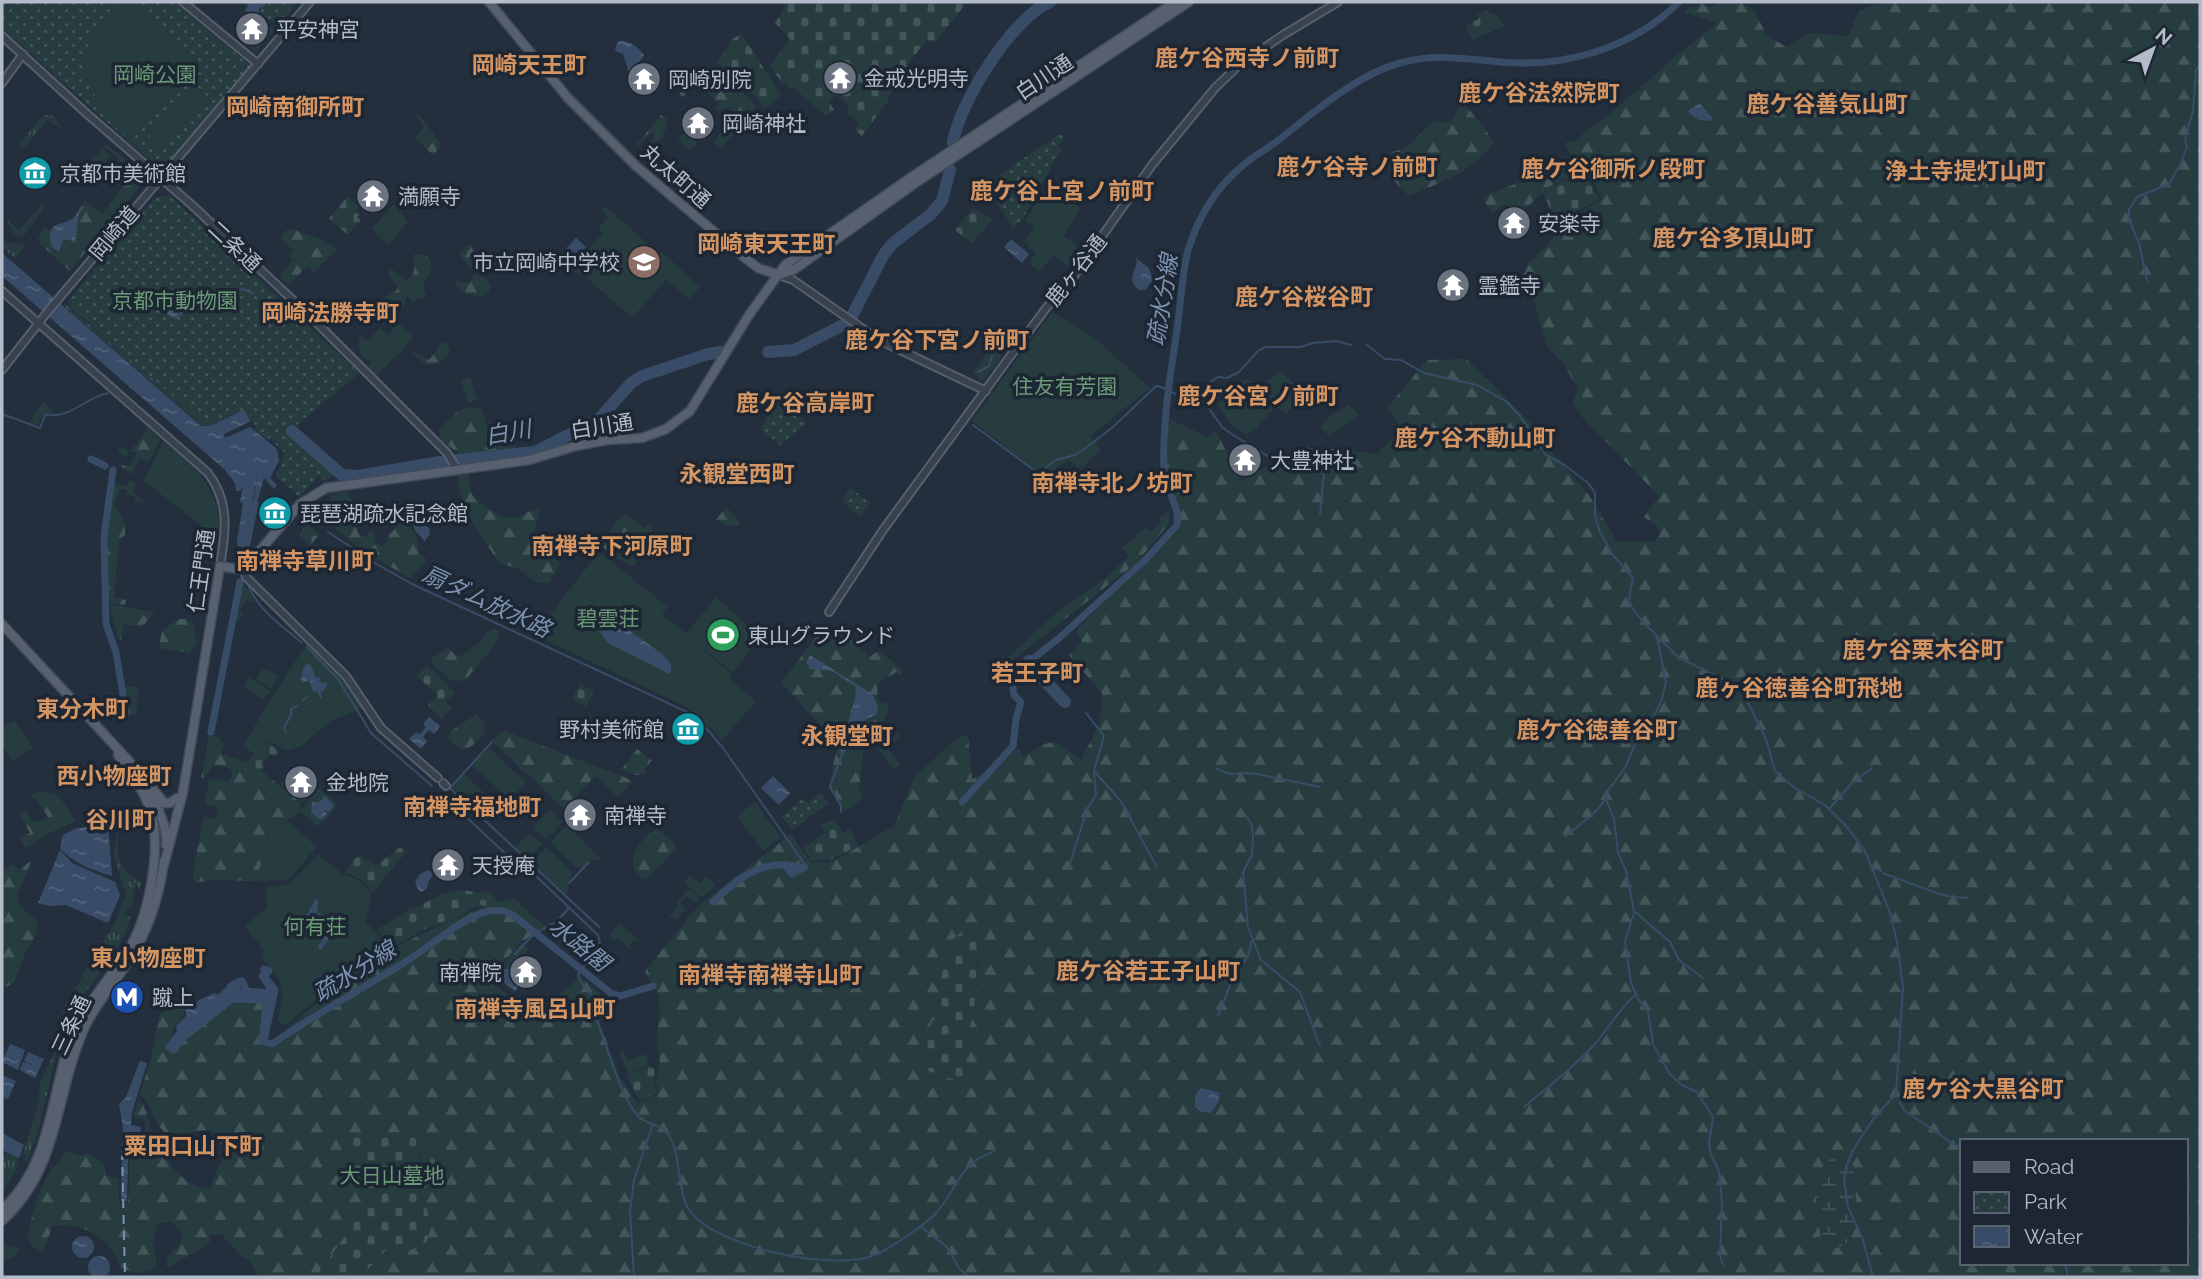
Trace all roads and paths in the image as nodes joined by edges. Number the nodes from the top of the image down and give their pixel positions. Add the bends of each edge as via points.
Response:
1 (183, 2) edge
2 (310, 2) edge
3 (489, 2) edge
4 (1175, 2) edge
5 (1189, 2) edge
6 (1338, 2) edge
7 (2, 36) edge
8 (23, 54) junction
9 (258, 64) junction
10 (2, 83) edge
11 (160, 178) junction
12 (779, 275) junction
13 (2, 290) edge
14 (39, 323) junction
15 (2, 370) edge
16 (986, 391) junction
17 (456, 467) junction
18 (220, 566) junction
19 (243, 570) junction
20 (829, 612) dead end
21 (2, 624) edge
22 (105, 735) junction
23 (442, 783) dead end
24 (182, 785) junction
25 (177, 798) junction
26 (167, 837) junction
27 (164, 865) junction
28 (143, 922) junction
29 (2, 1210) edge
30 (2, 1221) edge

1 - 9 street
2 - 9 street, 岡崎道
3 - 12 main road, 丸太町通 via 554,83 636,166 758,268
4 - 12 main road, 白川通 via 881,198 785,265
5 - 12 main road, 白川通 via 914,184 795,269
6 - 16 street, 鹿ヶ谷通 via 1283,34 1215,88 1152,165
7 - 8 street, 二条通
8 - 10 street
8 - 11 street, 二条通
9 - 11 street, 岡崎道
11 - 14 street, 岡崎道
11 - 17 street, 二条通 via 314,321
12 - 16 street, 丸太町通 via 793,280 878,340
12 - 17 main road, 白川通 via 690,411 676,424 642,438 597,442 529,460
13 - 14 street, 仁王門通
14 - 15 street, 岡崎道
14 - 18 street, 仁王門通 via 208,473 220,493 225,516
16 - 20 street, 鹿ヶ谷通
17 - 19 main road, 白川通 via 316,493 300,504
18 - 19 main road
18 - 24 main road, 仁王門通
19 - 23 street via 346,676 381,728
21 - 22 main road, 三条通
22 - 25 main road via 136,764 162,802
22 - 26 main road, 三条通 via 142,780
22 - 28 main road, 三条通 via 142,792 153,820 156,844
24 - 25 main road
24 - 27 main road, 仁王門通
25 - 26 main road
26 - 27 main road, 三条通
26 - 28 main road
27 - 30 main road, 三条通 via 149,925 85,1028 43,1165 25,1196
28 - 29 main road, 三条通 via 75,1029 37,1160 25,1184

